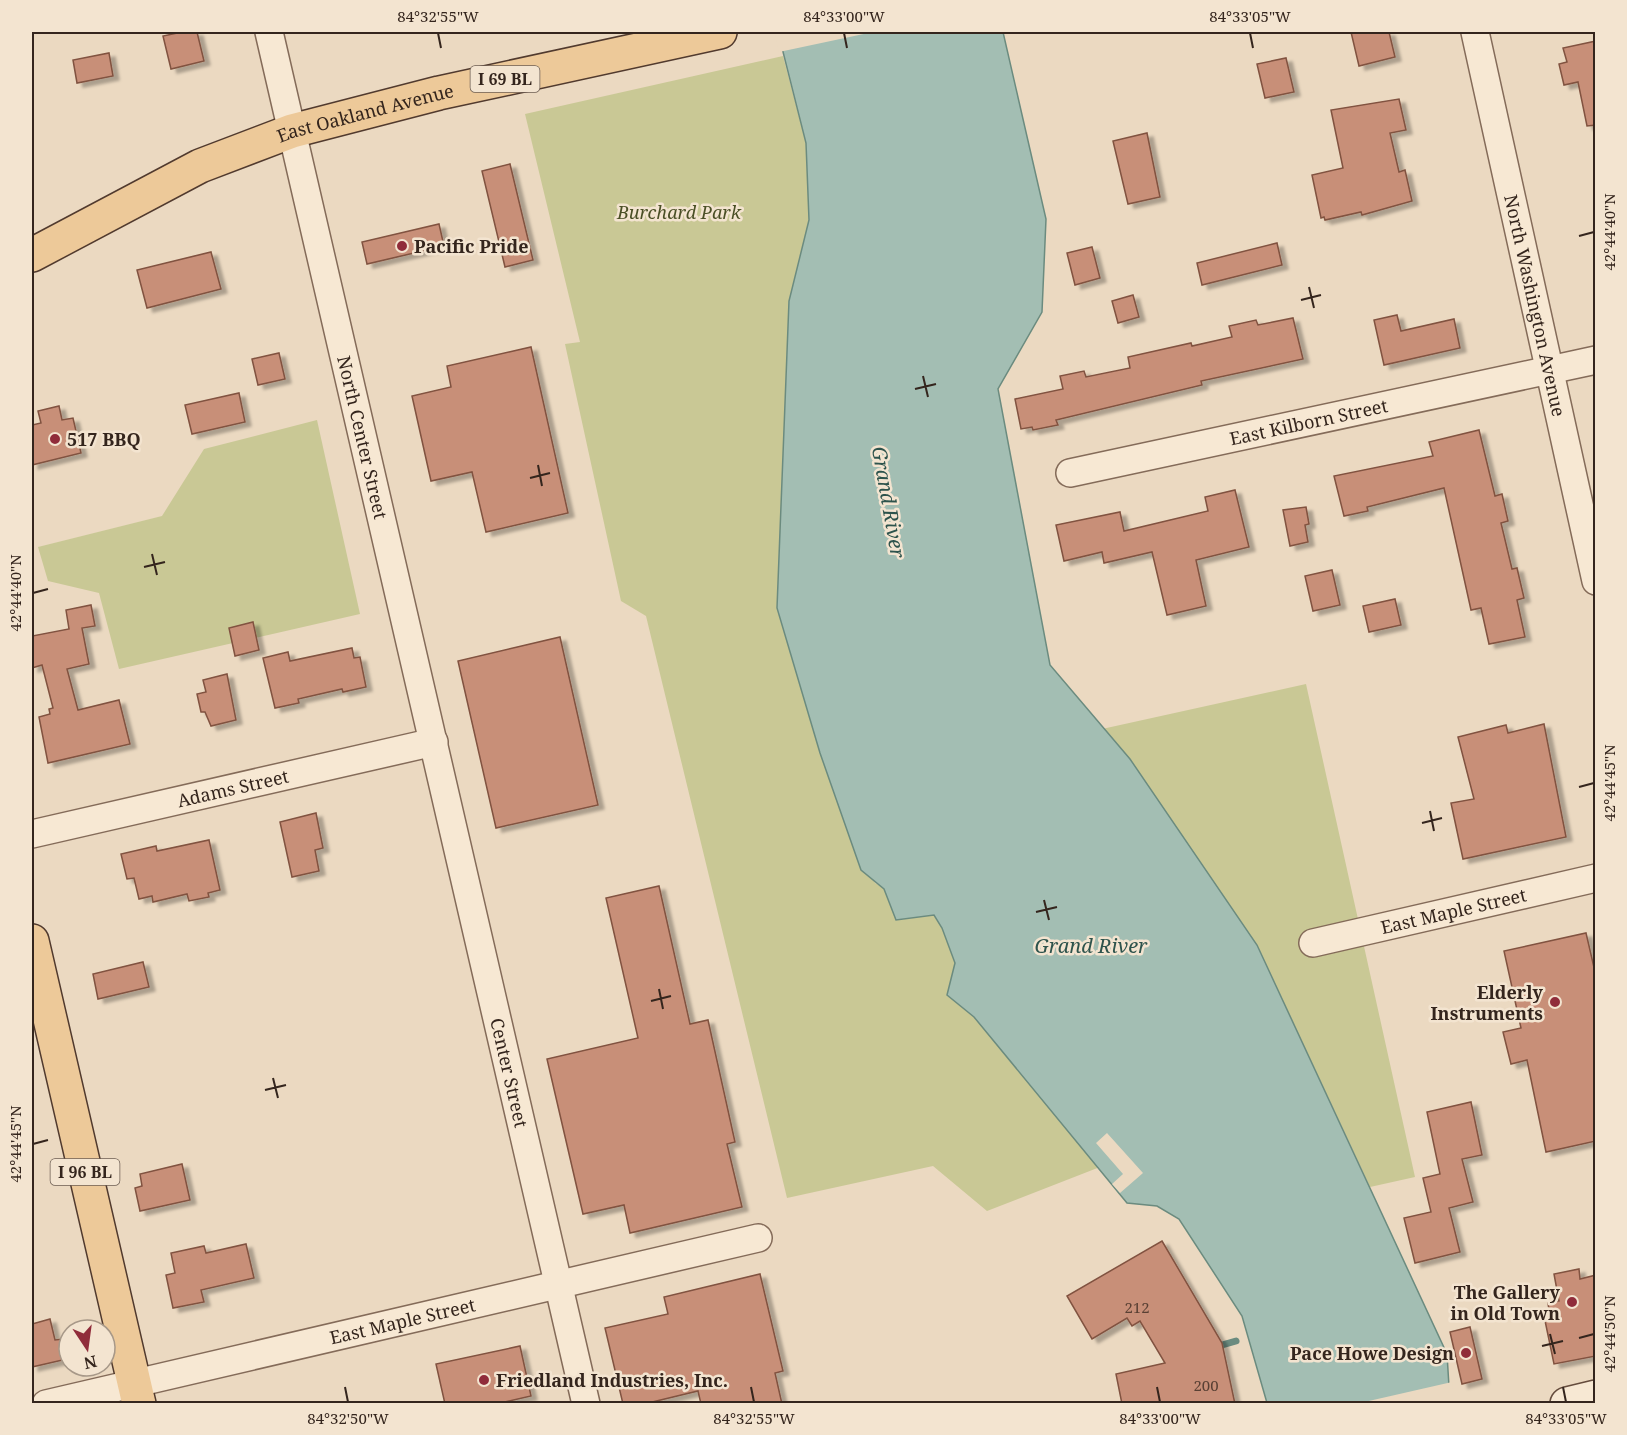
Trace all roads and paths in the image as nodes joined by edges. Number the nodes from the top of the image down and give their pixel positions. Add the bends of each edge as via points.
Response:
1 (269, 32) edge
2 (720, 32) edge
3 (1475, 32) edge
4 (292, 131) junction
5 (32, 255) edge
6 (1596, 360) edge
7 (1548, 370) junction
8 (1070, 473) dead end
9 (1596, 580) edge
10 (434, 742) junction
11 (32, 834) edge
12 (1596, 878) edge
13 (32, 941) edge
14 (1313, 943) dead end
15 (758, 1238) dead end
16 (558, 1283) junction
17 (136, 1393) edge
18 (1596, 1397) edge
19 (46, 1404) edge
20 (586, 1404) edge
21 (1567, 1404) edge

1 - 4 street
2 - 4 main road, East Oakland Avenue / I 69 BL via 429,96
3 - 7 street, North Washington Avenue
4 - 5 main road, East Oakland Avenue / I 69 BL via 200,166
4 - 10 street, North Center Street
6 - 7 street, East Kilborn Street
7 - 8 street, East Kilborn Street
7 - 9 street, North Washington Avenue
10 - 11 street, Adams Street
10 - 16 street, Center Street
12 - 14 street, East Maple Street
13 - 17 main road, I 96 BL
15 - 16 street, East Maple Street
16 - 17 street, East Maple Street
16 - 20 street, Center Street
17 - 19 street, East Maple Street
18 - 21 street

